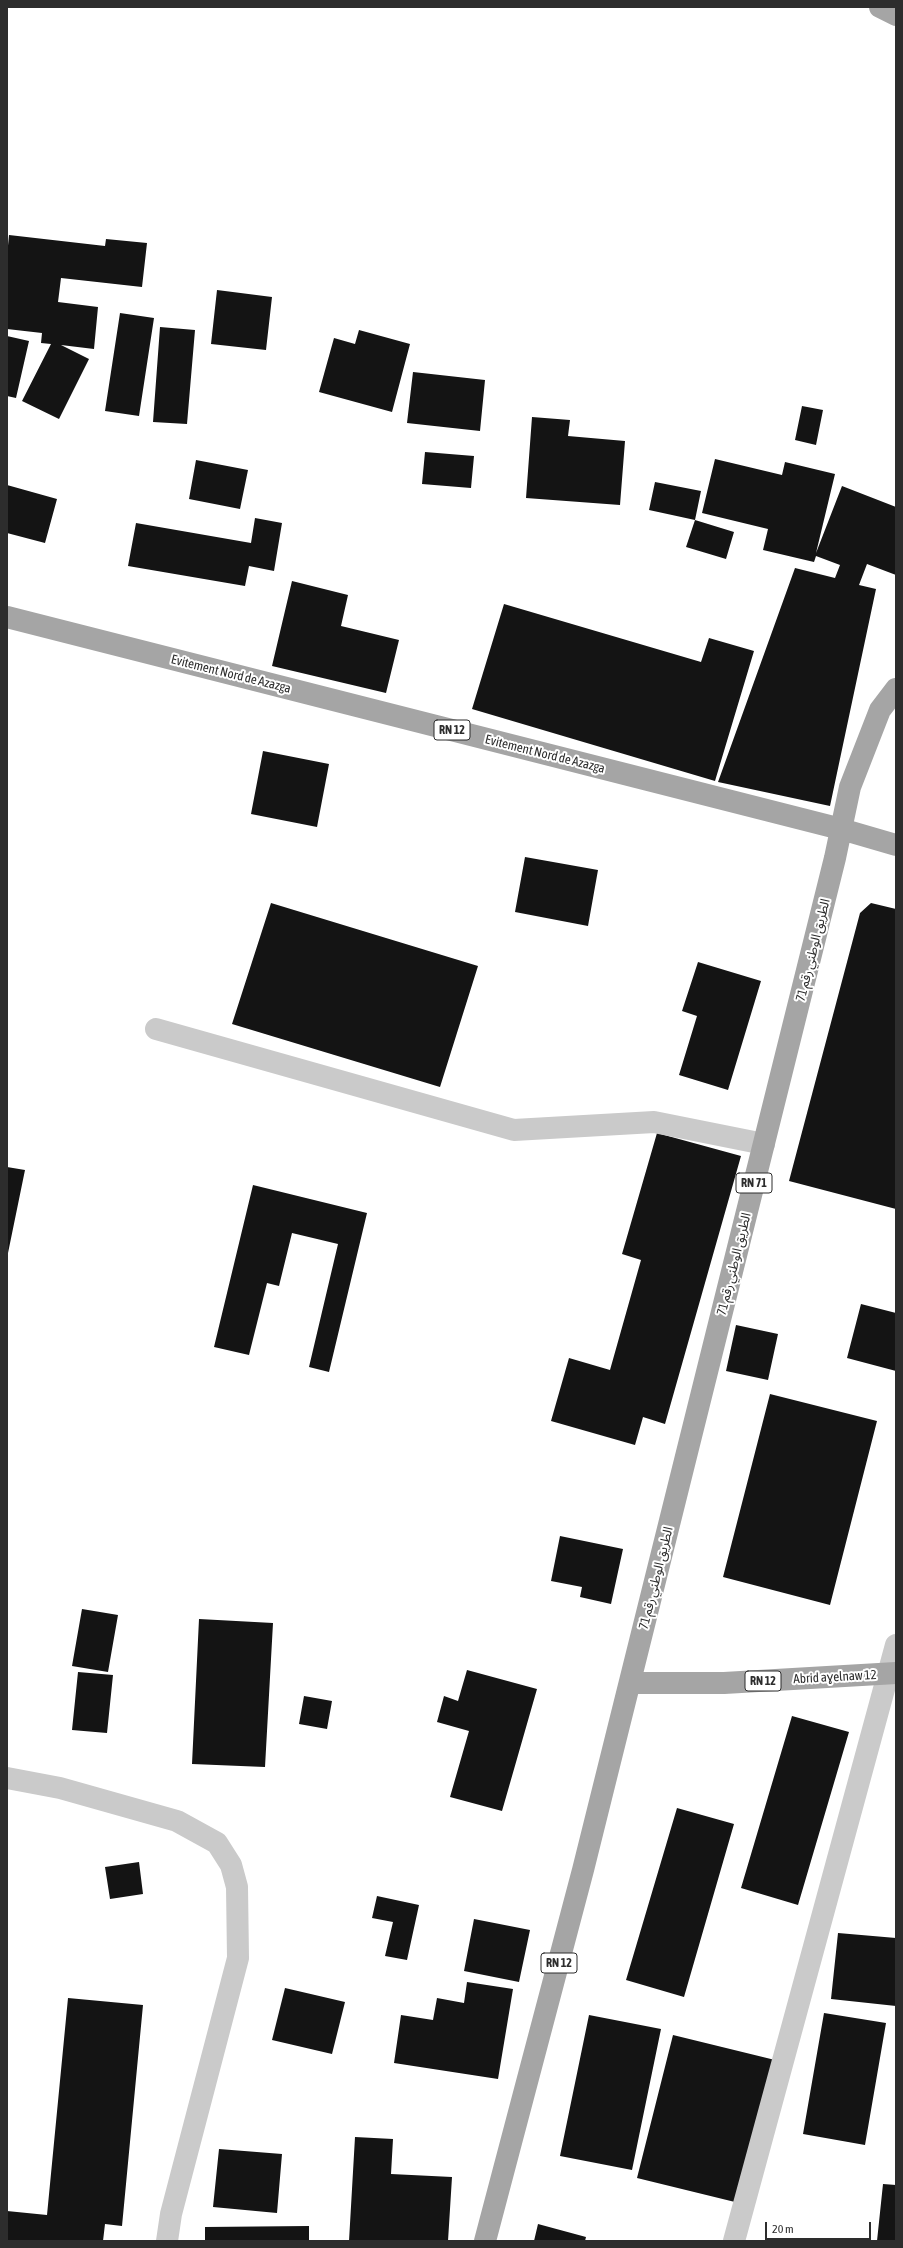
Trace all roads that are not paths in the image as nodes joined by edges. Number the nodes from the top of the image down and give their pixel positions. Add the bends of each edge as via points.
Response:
1 (880, 7) edge
2 (896, 15) edge
3 (7, 617) edge
4 (896, 689) edge
5 (841, 829) junction
6 (896, 845) edge
7 (156, 1029) dead end
8 (764, 1144) junction
9 (896, 1645) edge
10 (893, 1674) edge
11 (630, 1683) junction
12 (7, 1778) edge
13 (168, 2241) edge
14 (485, 2241) edge
15 (734, 2241) edge

1 - 2 main road
3 - 5 main road, Evitement Nord de Azazga / RN 12
4 - 5 main road, الطريق الوطني رقم 71 / RN 71 via 877,717 850,786
5 - 6 main road, Evitement Nord de Azazga / RN 12
5 - 8 main road, الطريق الوطني رقم 71 / RN 71
7 - 8 street via 514,1130 654,1122
8 - 11 main road, الطريق الوطني رقم 71 / RN 71
9 - 10 street
10 - 11 main road, Abrid aɣelnaw 12 / RN 12 via 724,1683
10 - 15 street
11 - 14 main road, RN 12
12 - 13 street via 60,1788 177,1821 217,1843 231,1865 237,1887 238,1958 171,2214

